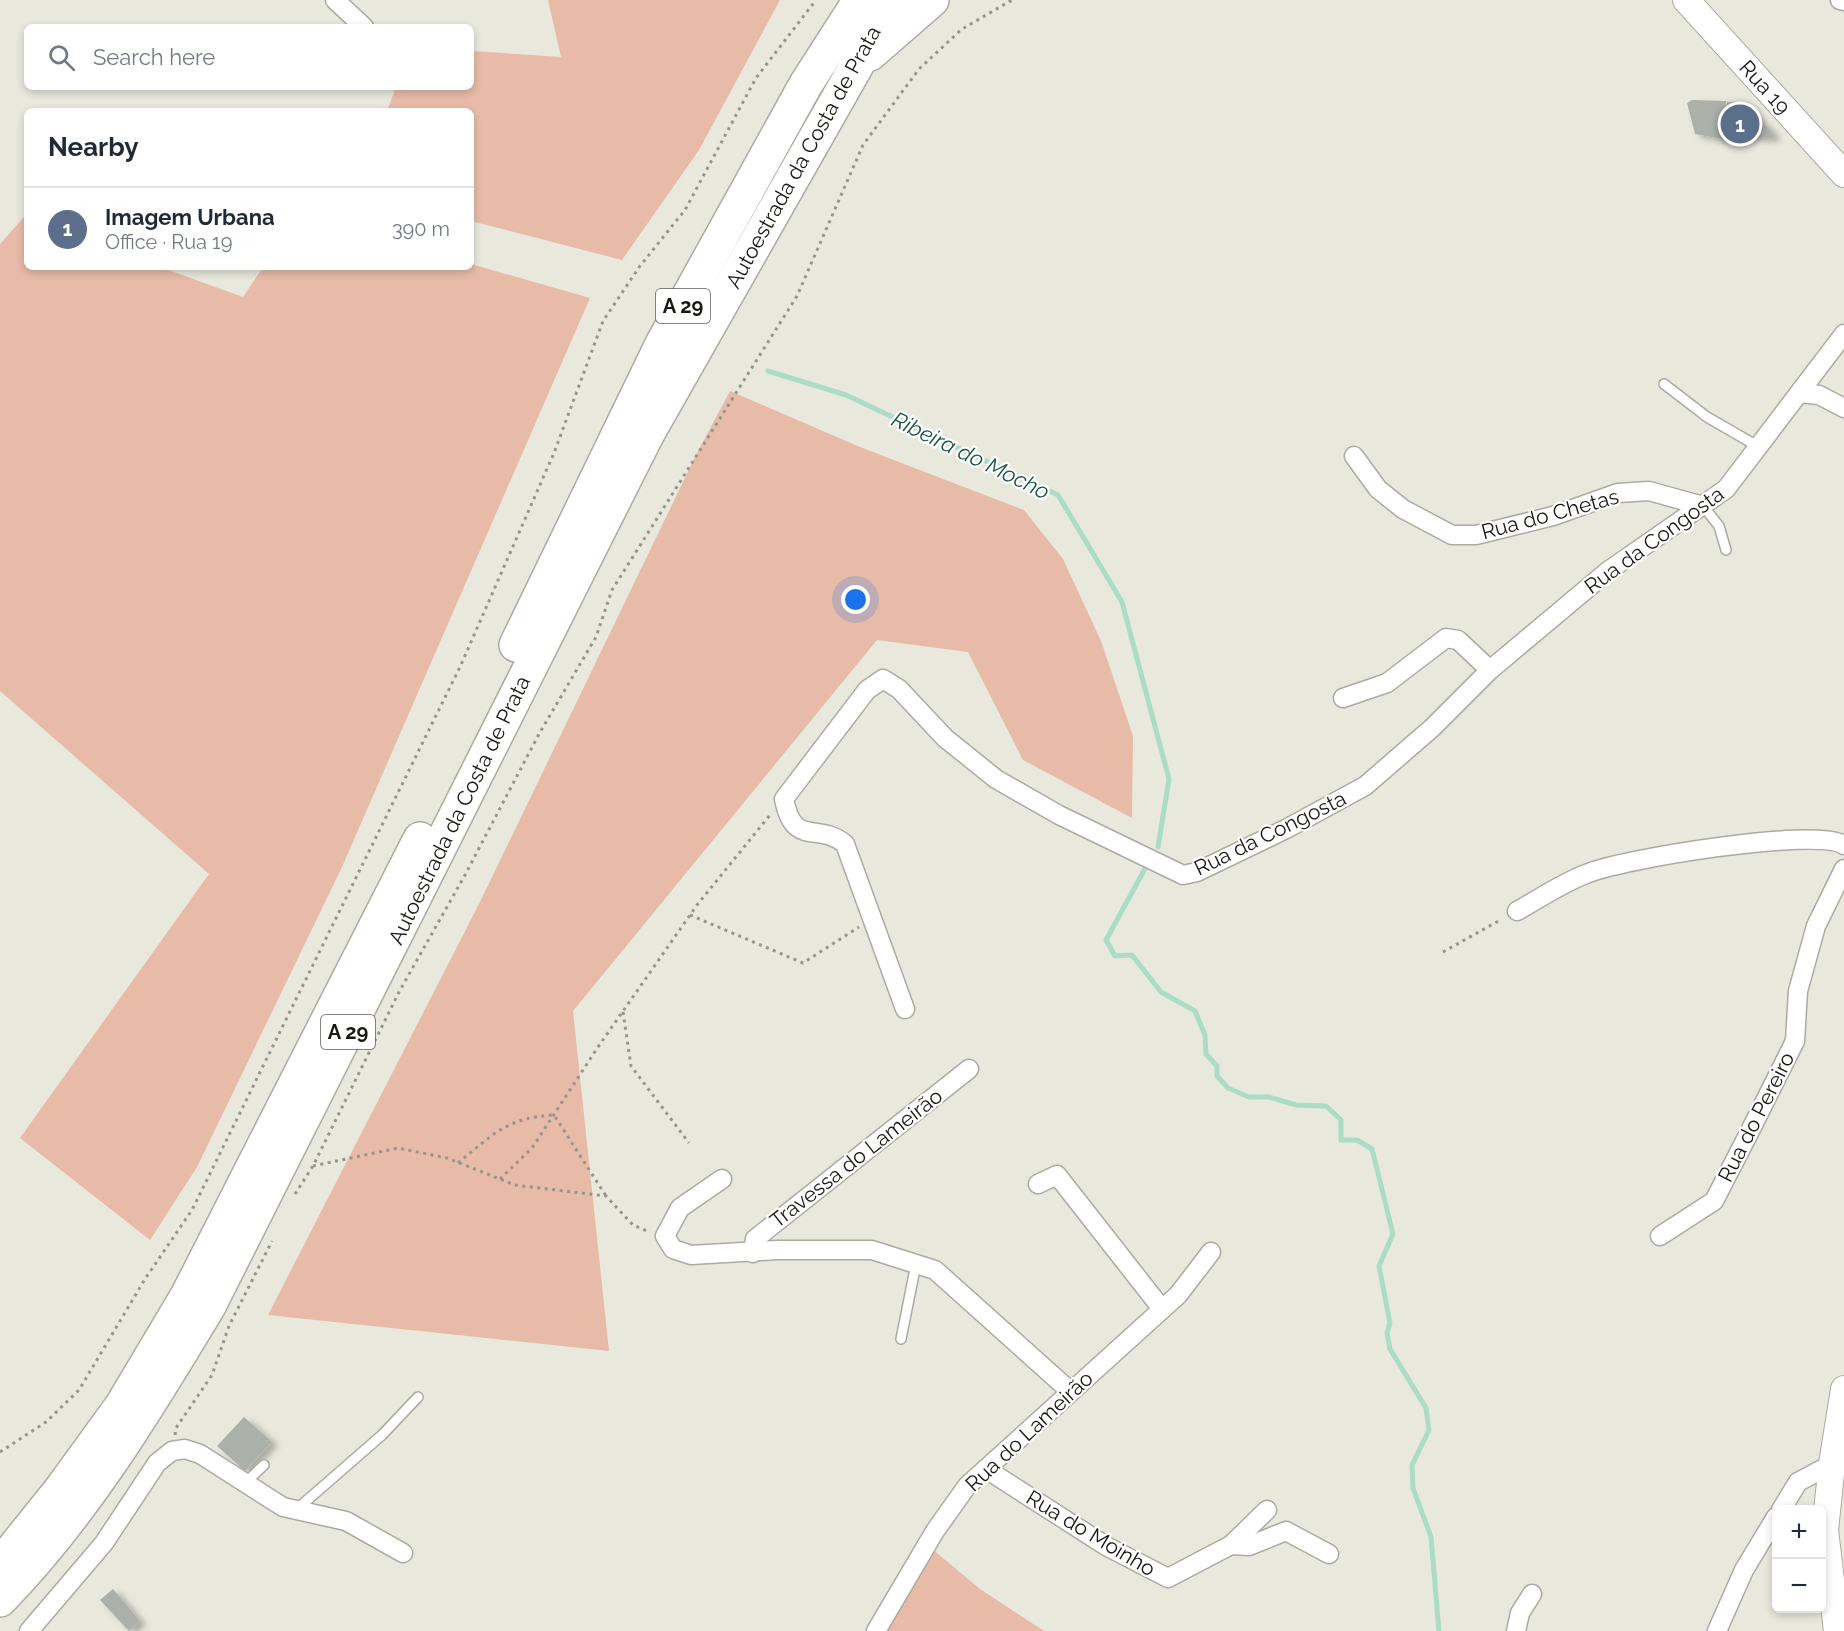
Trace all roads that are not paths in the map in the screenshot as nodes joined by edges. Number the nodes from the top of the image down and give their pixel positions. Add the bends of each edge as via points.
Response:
1 (335, 0) edge
2 (860, 0) edge
3 (891, 0) edge
4 (932, 0) edge
5 (1696, 6) edge
6 (361, 24) edge
7 (857, 65) junction
8 (1844, 174) edge
9 (1844, 334) edge
10 (1664, 384) dead end
11 (1800, 393) junction
12 (1844, 408) edge
13 (1759, 447) junction
14 (1354, 456) dead end
15 (1703, 506) junction
16 (1726, 550) dead end
17 (1490, 670) junction
18 (1343, 698) dead end
19 (1844, 845) edge
20 (1844, 869) edge
21 (1517, 911) road end
22 (905, 1009) dead end
23 (969, 1069) dead end
24 (722, 1179) dead end
25 (1038, 1184) dead end
26 (1660, 1236) dead end
27 (753, 1252) junction
28 (1211, 1252) dead end
29 (916, 1264) junction
30 (1162, 1309) junction
31 (901, 1339) dead end
32 (1844, 1389) edge
33 (1070, 1391) junction
34 (418, 1397) dead end
35 (1832, 1464) junction
36 (264, 1465) dead end
37 (986, 1468) junction
38 (244, 1484) junction
39 (1784, 1505) edge
40 (295, 1510) junction
41 (1267, 1510) dead end
42 (1772, 1524) edge
43 (1231, 1545) junction
44 (403, 1553) dead end
45 (1329, 1554) dead end
46 (0, 1565) edge
47 (1532, 1594) dead end
48 (0, 1600) edge
49 (29, 1631) edge
50 (876, 1631) edge
51 (1516, 1631) edge
52 (1717, 1631) edge
53 (1837, 1631) edge

1 - 6 street
2 - 46 highway, Autoestrada da Costa de Prata / A 29 via 806,84 662,344 437,805 187,1296 122,1405
3 - 7 highway, Autoestrada da Costa de Prata / A 29
4 - 7 highway, A 29
5 - 8 street, Rua 19
7 - 48 highway, Autoestrada da Costa de Prata / A 29 via 648,433 209,1306 142,1417 80,1505
9 - 11 street, Rua da Congosta
10 - 13 lane via 1707,417
11 - 12 street via 1819,395
11 - 13 street, Rua da Congosta
13 - 15 street, Rua da Congosta via 1726,489
14 - 15 street, Rua do Chetas via 1378,489 1394,503 1452,535 1476,535 1542,519 1618,493 1649,491
15 - 16 lane via 1719,526
15 - 17 street, Rua da Congosta via 1608,571
17 - 18 street via 1458,640 1446,638 1387,683
17 - 22 street, Rua da Congosta via 1432,728 1365,786 1286,829 1183,875 1059,815 996,779 945,738 899,688 883,679 867,690 784,799 788,818 798,829 836,837 844,844
19 - 21 street via 1818,838 1689,851 1587,873
20 - 26 street, Rua do Pereiro via 1813,936 1798,991 1795,1041 1754,1125 1714,1202
23 - 27 street, Travessa do Lameirão via 755,1239
24 - 27 street, Travessa do Lameirão via 680,1208 665,1236 673,1249 691,1255
25 - 30 street via 1057,1175
27 - 29 street, Travessa do Lameirão via 872,1250
28 - 30 street, Rua do Lameirão via 1178,1295
29 - 31 lane
29 - 33 street, Travessa do Lameirão via 935,1270
30 - 33 street, Rua do Lameirão
32 - 35 street
33 - 37 street, Rua do Lameirão
34 - 40 lane via 382,1435
35 - 39 street via 1798,1482
35 - 53 street via 1825,1530
36 - 38 lane
37 - 43 street, Rua do Moinho via 1106,1546 1168,1578
37 - 50 street, Rua do Lameirão via 967,1486 935,1531
38 - 40 street
38 - 49 street via 200,1454 184,1449 172,1451 157,1463 104,1543
40 - 44 street via 346,1521
41 - 43 street
42 - 52 street via 1744,1570
43 - 45 street, Rua do Moinho via 1250,1546 1286,1531
47 - 51 street

